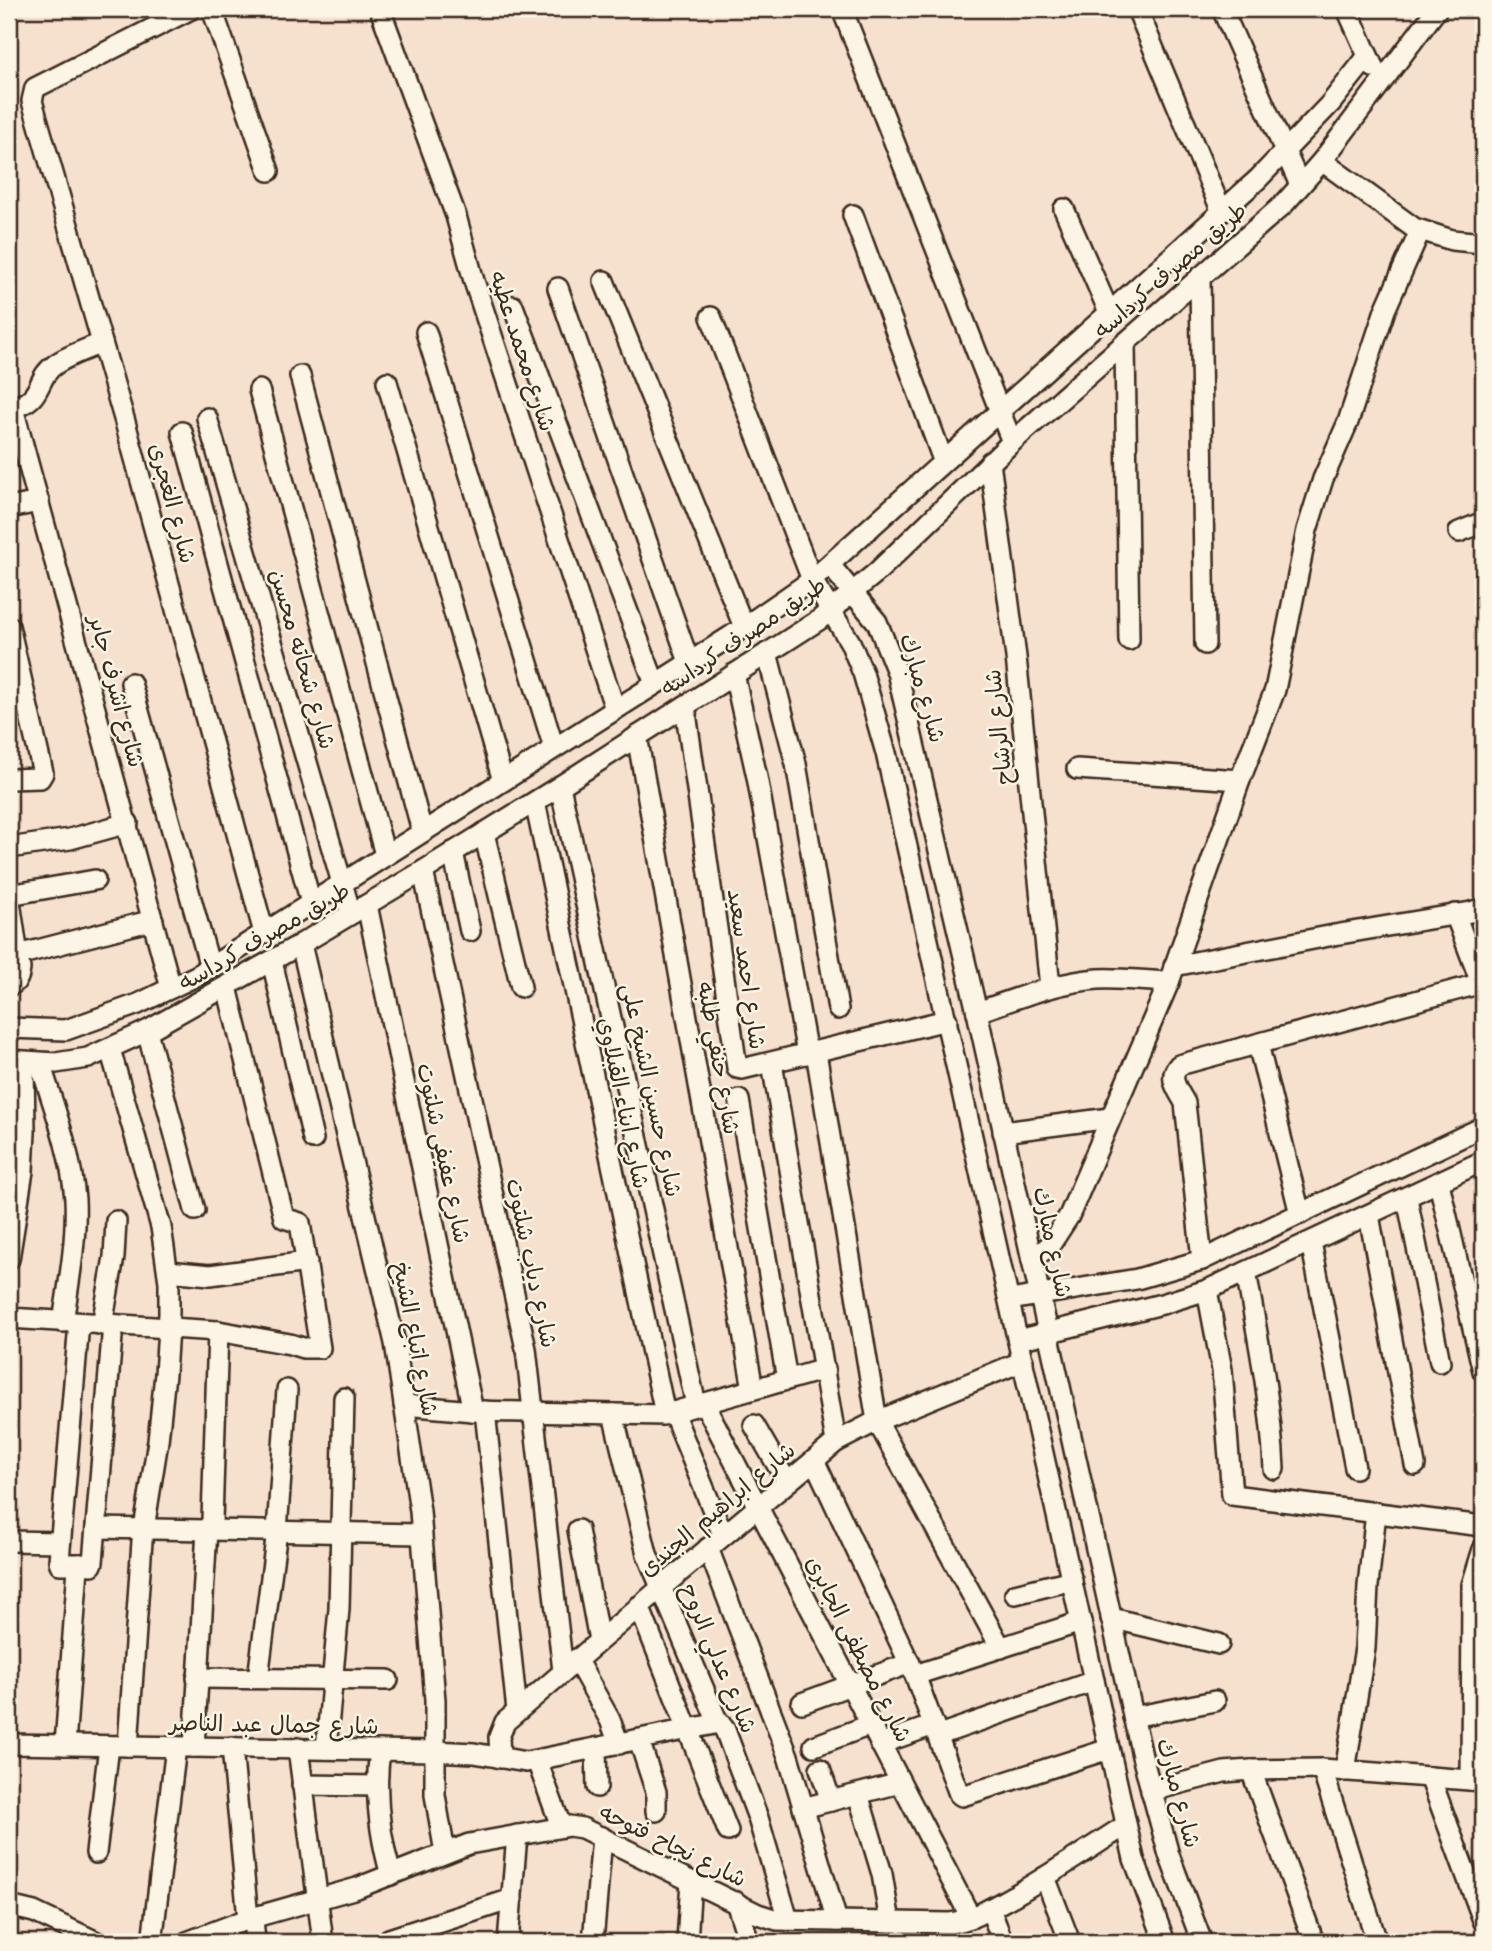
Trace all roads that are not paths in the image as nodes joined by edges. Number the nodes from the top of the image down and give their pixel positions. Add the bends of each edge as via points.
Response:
1 (189, 9) edge
2 (212, 9) edge
3 (380, 9) edge
4 (842, 9) edge
5 (1137, 9) edge
6 (1222, 9) edge
7 (1347, 9) edge
8 (1437, 9) edge
9 (1367, 56) junction
10 (1381, 83) junction
11 (1285, 151) junction
12 (1322, 161) junction
13 (269, 171) dead end
14 (1300, 185) junction
15 (1065, 209) dead end
16 (1222, 212) junction
17 (853, 215) dead end
18 (1420, 231) junction
19 (1483, 243) edge
20 (1200, 277) junction
21 (604, 281) dead end
22 (558, 288) dead end
23 (513, 306) dead end
24 (1109, 312) junction
25 (711, 317) dead end
26 (426, 332) dead end
27 (1125, 342) junction
28 (102, 343) junction
29 (300, 376) dead end
30 (387, 382) dead end
31 (259, 390) dead end
32 (11, 408) edge
33 (1000, 410) junction
34 (207, 418) dead end
35 (182, 432) dead end
36 (1012, 442) junction
37 (943, 460) junction
38 (990, 462) junction
39 (39, 502) junction
40 (9, 508) edge
41 (1482, 527) edge
42 (1460, 532) dead end
43 (830, 565) junction
44 (812, 580) junction
45 (853, 591) junction
46 (831, 610) junction
47 (9, 626) edge
48 (744, 627) junction
49 (1129, 640) dead end
50 (1205, 644) dead end
51 (767, 653) junction
52 (13, 661) edge
53 (689, 662) junction
54 (734, 674) junction
55 (131, 683) dead end
56 (655, 684) junction
57 (685, 706) junction
58 (615, 709) junction
59 (637, 736) junction
60 (554, 748) junction
61 (1077, 769) dead end
62 (9, 779) edge
63 (1240, 780) junction
64 (503, 781) junction
65 (560, 786) junction
66 (535, 802) junction
67 (128, 823) junction
68 (422, 831) junction
69 (484, 833) junction
70 (9, 848) edge
71 (453, 852) junction
72 (385, 855) junction
73 (423, 871) junction
74 (95, 880) dead end
75 (342, 883) junction
76 (9, 895) edge
77 (311, 903) junction
78 (1483, 908) edge
79 (359, 910) junction
80 (1455, 914) junction
81 (153, 920) junction
82 (470, 931) dead end
83 (264, 933) junction
84 (301, 944) junction
85 (18, 955) junction
86 (272, 961) junction
87 (965, 964) junction
88 (210, 967) junction
89 (936, 972) junction
90 (1172, 974) junction
91 (1482, 985) edge
92 (9, 986) edge
93 (227, 987) junction
94 (521, 987) dead end
95 (1050, 987) junction
96 (171, 988) junction
97 (838, 1009) dead end
98 (977, 1012) junction
99 (947, 1020) junction
100 (9, 1028) edge
101 (147, 1031) junction
102 (1258, 1044) junction
103 (110, 1049) junction
104 (811, 1053) junction
105 (24, 1062) edge
106 (772, 1063) junction
107 (739, 1100) dead end
108 (1110, 1118) junction
109 (1483, 1127) edge
110 (1003, 1132) junction
111 (313, 1139) dead end
112 (1483, 1161) edge
113 (1439, 1184) junction
114 (1407, 1198) junction
115 (195, 1210) dead end
116 (1300, 1214) junction
117 (1369, 1215) junction
118 (116, 1222) dead end
119 (1311, 1242) junction
120 (9, 1259) edge
121 (1032, 1260) junction
122 (1202, 1260) junction
123 (307, 1262) junction
124 (167, 1271) junction
125 (1246, 1272) junction
126 (1077, 1289) junction
127 (1207, 1290) junction
128 (1039, 1295) junction
129 (1010, 1300) junction
130 (9, 1318) edge
131 (71, 1323) junction
132 (1083, 1323) junction
133 (107, 1325) junction
134 (168, 1328) junction
135 (218, 1331) junction
136 (1048, 1332) junction
137 (1018, 1340) junction
138 (1023, 1361) junction
139 (1440, 1362) dead end
140 (825, 1369) junction
141 (1483, 1371) edge
142 (787, 1380) junction
143 (287, 1390) dead end
144 (753, 1390) junction
145 (344, 1398) dead end
146 (700, 1404) junction
147 (404, 1405) junction
148 (480, 1411) junction
149 (533, 1412) junction
150 (669, 1413) junction
151 (613, 1414) junction
152 (877, 1421) junction
153 (754, 1425) dead end
154 (836, 1442) junction
155 (814, 1460) junction
156 (1415, 1465) dead end
157 (1355, 1468) dead end
158 (1275, 1469) dead end
159 (787, 1482) junction
160 (757, 1506) junction
161 (1376, 1512) junction
162 (1483, 1526) edge
163 (96, 1528) junction
164 (144, 1529) junction
165 (207, 1530) junction
166 (579, 1530) dead end
167 (277, 1531) junction
168 (340, 1532) junction
169 (421, 1534) junction
170 (723, 1535) junction
171 (9, 1541) edge
172 (60, 1542) junction
173 (708, 1548) junction
174 (1483, 1549) edge
175 (80, 1564) junction
176 (1072, 1580) junction
177 (662, 1587) junction
178 (1015, 1594) dead end
179 (639, 1606) junction
180 (1111, 1618) junction
181 (1081, 1622) junction
182 (599, 1640) junction
183 (1220, 1644) dead end
184 (1001, 1648) junction
185 (570, 1665) junction
186 (913, 1669) junction
187 (198, 1678) junction
188 (258, 1678) junction
189 (332, 1679) junction
190 (388, 1680) dead end
191 (1094, 1681) junction
192 (850, 1685) junction
193 (1215, 1701) dead end
194 (802, 1703) dead end
195 (517, 1711) junction
196 (1133, 1717) junction
197 (719, 1723) junction
198 (870, 1725) junction
199 (688, 1729) junction
200 (937, 1730) junction
201 (639, 1740) junction
202 (9, 1744) edge
203 (619, 1744) junction
204 (880, 1744) junction
205 (65, 1745) junction
206 (118, 1746) junction
207 (814, 1746) dead end
208 (185, 1747) junction
209 (232, 1747) junction
210 (298, 1748) junction
211 (596, 1748) junction
212 (326, 1749) junction
213 (1109, 1749) junction
214 (380, 1750) junction
215 (434, 1751) junction
216 (500, 1758) junction
217 (537, 1761) junction
218 (820, 1769) dead end
219 (1322, 1769) junction
220 (1251, 1770) junction
221 (1345, 1771) junction
222 (1430, 1777) junction
223 (1477, 1781) edge
224 (900, 1783) junction
225 (302, 1785) junction
226 (377, 1786) junction
227 (597, 1787) dead end
228 (1151, 1791) junction
229 (858, 1794) junction
230 (831, 1801) junction
231 (803, 1808) junction
232 (656, 1811) dead end
233 (1126, 1825) junction
234 (561, 1826) junction
235 (728, 1831) dead end
236 (517, 1835) junction
237 (602, 1838) junction
238 (96, 1853) dead end
239 (445, 1853) junction
240 (391, 1875) junction
241 (1045, 1877) junction
242 (691, 1881) junction
243 (512, 1899) junction
244 (317, 1900) junction
245 (736, 1902) junction
246 (9, 1906) edge
247 (990, 1909) junction
248 (971, 1918) junction
249 (251, 1919) junction
250 (788, 1920) junction
251 (1483, 1920) edge
252 (837, 1921) junction
253 (890, 1922) junction
254 (912, 1923) junction
255 (388, 1939) dead end
256 (97, 1942) edge
257 (152, 1942) edge
258 (187, 1942) edge
259 (256, 1942) edge
260 (323, 1942) edge
261 (508, 1942) edge
262 (593, 1942) edge
263 (687, 1942) edge
264 (749, 1942) edge
265 (920, 1942) edge
266 (1003, 1942) edge
267 (1070, 1942) edge
268 (1165, 1942) edge
269 (1202, 1942) edge
270 (1314, 1942) edge
271 (1377, 1942) edge

1 - 28 street, شارع الغجرى via 35,88 32,96
2 - 13 street
3 - 58 street, شارع محمد عطيه via 456,216
4 - 33 street
5 - 16 street
6 - 11 street
7 - 9 street
8 - 10 street, طريق مصرف كرداسه
9 - 10 street
9 - 11 street, طريق مصرف كرداسه
10 - 12 street, طريق مصرف كرداسه
11 - 14 street
11 - 16 street, طريق مصرف كرداسه
12 - 14 street, طريق مصرف كرداسه
12 - 18 street
14 - 20 street, طريق مصرف كرداسه
15 - 24 street
16 - 24 street, طريق مصرف كرداسه
17 - 37 street
18 - 19 street
18 - 63 street via 1385,310 1348,422 1323,480 1307,530 1275,691
20 - 27 street, طريق مصرف كرداسه
20 - 50 street
21 - 48 street
22 - 53 street
23 - 56 street
24 - 33 street, طريق مصرف كرداسه
25 - 44 street
26 - 60 street
27 - 36 street, طريق مصرف كرداسه
27 - 49 street
28 - 32 street via 55,364 31,399
28 - 83 street, شارع الغجرى
29 - 68 street
30 - 64 street
31 - 72 street
32 - 39 street, شارع اشرف جابر
33 - 36 street
33 - 37 street, طريق مصرف كرداسه
34 - 75 street, شارع شحاته محسن
35 - 77 street
36 - 38 street, طريق مصرف كرداسه
37 - 43 street, طريق مصرف كرداسه
38 - 45 street, طريق مصرف كرداسه
38 - 95 street, شارع الرشاح via 1016,657
39 - 40 street
39 - 67 street, شارع اشرف جابر
41 - 42 street
43 - 44 street, طريق مصرف كرداسه
43 - 45 street, شارع مبارك
44 - 46 street
44 - 48 street, طريق مصرف كرداسه
45 - 46 street, طريق مصرف كرداسه
45 - 87 street, شارع مبارك via 877,622 897,672
46 - 51 street, طريق مصرف كرداسه
46 - 89 street via 863,673
47 - 52 street
48 - 53 street, طريق مصرف كرداسه
51 - 54 street, طريق مصرف كرداسه
51 - 97 street via 796,764
52 - 62 street via 43,776
53 - 56 street, طريق مصرف كرداسه
54 - 57 street, طريق مصرف كرداسه
54 - 104 street
55 - 88 street
56 - 58 street, طريق مصرف كرداسه
57 - 59 street, طريق مصرف كرداسه
57 - 106 street, شارع احمد سعيد via 736,1066
58 - 60 street, طريق مصرف كرداسه
59 - 65 street, طريق مصرف كرداسه
59 - 144 street, شارع حنفي طلبه
60 - 64 street, طريق مصرف كرداسه
61 - 63 street
63 - 90 street
64 - 68 street, طريق مصرف كرداسه
65 - 66 street, طريق مصرف كرداسه
65 - 146 street, شارع حسين الشيخ على
66 - 69 street, طريق مصرف كرداسه
66 - 150 street, شارع ابناء القبلاوي
67 - 70 street via 70,839
67 - 81 street, شارع اشرف جابر
68 - 72 street, طريق مصرف كرداسه
69 - 71 street, طريق مصرف كرداسه
69 - 94 street
71 - 73 street, طريق مصرف كرداسه
71 - 82 street
72 - 75 street, طريق مصرف كرداسه
73 - 79 street, طريق مصرف كرداسه
73 - 149 street, شارع دياب شلتوت via 526,1349
74 - 76 street
75 - 77 street, طريق مصرف كرداسه
75 - 79 street, شارع شحاته محسن
76 - 85 street
77 - 83 street, طريق مصرف كرداسه
78 - 80 street
79 - 84 street, طريق مصرف كرداسه
79 - 148 street, شارع عفيفى شلتوت
80 - 90 street via 1334,935
80 - 91 street
81 - 85 street
81 - 96 street, شارع اشرف جابر
83 - 88 street, طريق مصرف كرداسه
84 - 86 street, طريق مصرف كرداسه
84 - 147 street, شارع اتباع الشيخ via 395,1343
85 - 92 street via 19,976
86 - 93 street, طريق مصرف كرداسه
86 - 111 street
87 - 89 street
87 - 98 street, شارع مبارك
88 - 96 street, طريق مصرف كرداسه
89 - 99 street
90 - 95 street
90 - 108 street
91 - 102 street
93 - 101 street, طريق مصرف كرداسه
93 - 123 street via 284,1218 300,1222
95 - 98 street
96 - 100 street, طريق مصرف كرداسه via 66,1030
98 - 110 street, شارع مبارك
99 - 104 street, شارع احمد سعيد
99 - 129 street
101 - 103 street, طريق مصرف كرداسه
101 - 115 street
102 - 116 street
102 - 122 street via 1179,1065 1174,1073 1185,1103
103 - 105 street, طريق مصرف كرداسه via 56,1063
103 - 124 street via 161,1227
104 - 106 street, شارع احمد سعيد
104 - 152 street
105 - 120 street via 23,1171
105 - 131 street via 66,1147 75,1200
106 - 140 street
107 - 142 street
108 - 110 street
108 - 121 street via 1063,1227
109 - 116 street
110 - 121 street, شارع مبارك
112 - 113 street
113 - 114 street
113 - 141 street
114 - 117 street
114 - 139 street
116 - 122 street
117 - 119 street
117 - 156 street
118 - 133 street
119 - 125 street
119 - 157 street
121 - 128 street, شارع مبارك
122 - 126 street via 1137,1279
123 - 124 street via 210,1275
123 - 135 street via 320,1348
124 - 134 street
125 - 127 street
125 - 158 street via 1264,1368
126 - 128 street
126 - 132 street
127 - 132 street
127 - 161 street via 1222,1370 1232,1494
128 - 129 street
128 - 136 street, شارع مبارك
129 - 137 street
130 - 131 street
131 - 133 street
131 - 172 street
132 - 136 street
133 - 134 street
133 - 163 street
134 - 135 street
134 - 164 street
135 - 165 street via 212,1521
136 - 137 street
136 - 180 street, شارع مبارك
137 - 138 street
138 - 152 street, شارع ابراهيم الجندى
138 - 176 street
140 - 142 street
140 - 154 street
142 - 144 street
143 - 167 street
144 - 146 street
145 - 168 street
146 - 150 street
146 - 160 street, شارع مصطفى الجابرى
147 - 148 street
147 - 169 street, شارع اتباع الشيخ
148 - 149 street
148 - 195 street, شارع عفيفى شلتوت
149 - 151 street
149 - 185 street, شارع دياب شلتوت
150 - 151 street
150 - 170 street, شارع ابناء القبلاوي
151 - 177 street, شارع عدلي الروح via 647,1554
152 - 154 street, شارع ابراهيم الجندى
152 - 184 street
153 - 159 street
154 - 155 street, شارع ابراهيم الجندى
155 - 159 street, شارع ابراهيم الجندى
155 - 186 street
159 - 160 street, شارع ابراهيم الجندى
160 - 170 street, شارع ابراهيم الجندى
160 - 192 street, شارع مصطفى الجابرى
161 - 162 street
161 - 221 street via 1365,1648
163 - 164 street
163 - 175 street via 92,1565
164 - 165 street
164 - 206 street
165 - 167 street
165 - 187 street
166 - 182 street
167 - 168 street
167 - 188 street
168 - 169 street
168 - 189 street
169 - 215 street, شارع اتباع الشيخ via 435,1700
170 - 173 street, شارع ابراهيم الجندى
171 - 172 street
172 - 175 street via 60,1564
173 - 177 street, شارع ابراهيم الجندى
173 - 231 street via 789,1756
174 - 223 street via 1472,1585
175 - 205 street
176 - 178 street
176 - 181 street
177 - 179 street, شارع ابراهيم الجندى
177 - 197 street, شارع عدلي الروح
179 - 182 street, شارع ابراهيم الجندى
179 - 199 street
180 - 183 street
180 - 196 street, شارع مبارك
181 - 184 street
181 - 191 street
182 - 185 street, شارع ابراهيم الجندى
184 - 186 street
185 - 195 street, شارع ابراهيم الجندى
185 - 203 street via 602,1703
186 - 192 street
186 - 200 street
187 - 188 street
187 - 208 street
188 - 189 street
189 - 190 street
189 - 212 street
191 - 200 street
191 - 213 street
192 - 194 street
192 - 198 street, شارع مصطفى الجابرى
193 - 196 street
195 - 216 street, شارع ابراهيم الجندى via 499,1733
196 - 228 street, شارع مبارك
197 - 199 street, شارع جمال عبد الناصر
197 - 250 street, شارع عدلي الروح via 758,1818
198 - 204 street, شارع مصطفى الجابرى
198 - 207 street
199 - 201 street, شارع جمال عبد الناصر
199 - 235 street
200 - 204 street
200 - 213 street via 960,1795
201 - 203 street, شارع جمال عبد الناصر
201 - 232 street via 656,1792
202 - 205 street, شارع جمال عبد الناصر
203 - 211 street, شارع جمال عبد الناصر
204 - 224 street, شارع مصطفى الجابرى
205 - 206 street, شارع جمال عبد الناصر
206 - 208 street, شارع جمال عبد الناصر
206 - 238 street
208 - 209 street, شارع جمال عبد الناصر
208 - 257 street
209 - 210 street, شارع جمال عبد الناصر
209 - 249 street
210 - 212 street, شارع جمال عبد الناصر
210 - 225 street
211 - 217 street, شارع جمال عبد الناصر
211 - 227 street
212 - 214 street, شارع جمال عبد الناصر
213 - 233 street
214 - 215 street, شارع جمال عبد الناصر
214 - 226 street
215 - 216 street, شارع جمال عبد الناصر
215 - 239 street, شارع اتباع الشيخ
216 - 217 street, شارع جمال عبد الناصر
217 - 234 street
218 - 230 street
219 - 220 street
219 - 221 street
219 - 271 street
220 - 228 street via 1224,1772
220 - 270 street
221 - 222 street
222 - 223 street
222 - 251 street
224 - 229 street
224 - 248 street, شارع مصطفى الجابرى
225 - 226 street
225 - 244 street
226 - 240 street via 381,1836
228 - 269 street, شارع مبارك
229 - 230 street
229 - 253 street via 882,1874
230 - 231 street
231 - 252 street
233 - 241 street, شارع نجاح فتوحه
233 - 268 street
234 - 236 street, شارع نجاح فتوحه
234 - 237 street, شارع نجاح فتوحه via 582,1828
236 - 239 street, شارع نجاح فتوحه
236 - 243 street
237 - 242 street, شارع نجاح فتوحه
237 - 262 street
239 - 240 street, شارع نجاح فتوحه
240 - 244 street, شارع نجاح فتوحه
241 - 247 street, شارع نجاح فتوحه
241 - 267 street
242 - 245 street, شارع نجاح فتوحه
242 - 263 street
243 - 255 street
243 - 261 street
244 - 249 street, شارع نجاح فتوحه
244 - 260 street
245 - 250 street, شارع نجاح فتوحه via 766,1917
245 - 264 street
246 - 256 street via 34,1912
247 - 248 street, شارع نجاح فتوحه
247 - 266 street
248 - 254 street, شارع نجاح فتوحه
249 - 258 street, شارع نجاح فتوحه
249 - 259 street
250 - 252 street, شارع نجاح فتوحه
252 - 253 street, شارع نجاح فتوحه
253 - 254 street, شارع نجاح فتوحه
254 - 265 street

